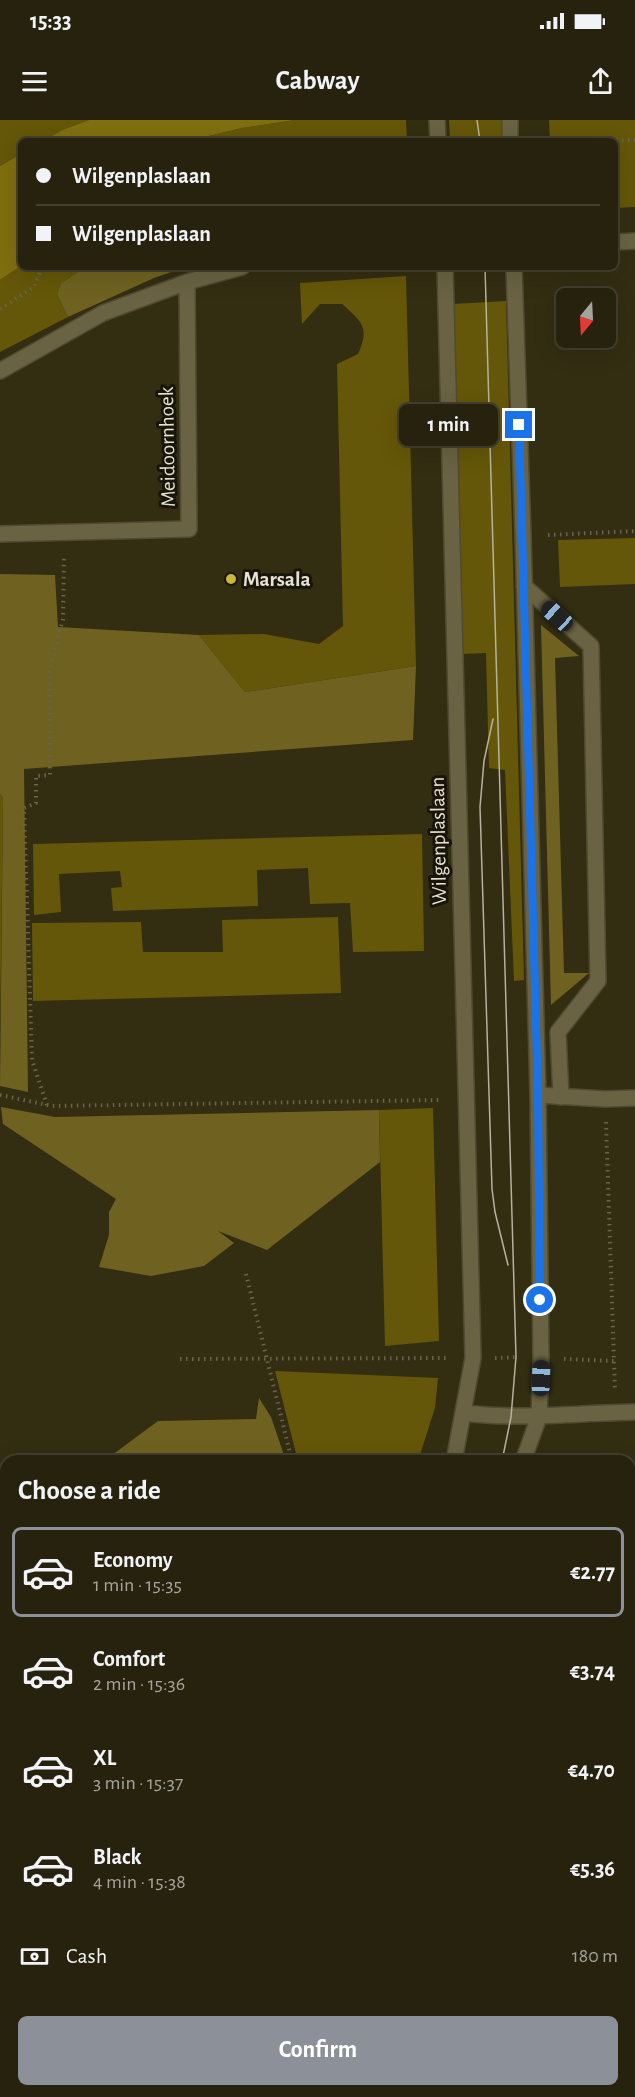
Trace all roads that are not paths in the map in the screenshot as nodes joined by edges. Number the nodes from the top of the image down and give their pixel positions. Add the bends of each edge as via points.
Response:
1 (437, 120) edge
2 (510, 120) edge
3 (438, 138) edge
4 (510, 138) edge
5 (635, 241) edge
6 (618, 242) edge
7 (231, 270) edge
8 (445, 270) edge
9 (514, 270) edge
10 (187, 282) junction
11 (0, 371) edge
12 (0, 534) edge
13 (524, 586) junction
14 (538, 1095) junction
15 (561, 1097) junction
16 (635, 1098) edge
17 (635, 1412) edge
18 (464, 1413) junction
19 (539, 1417) junction
20 (455, 1455) edge
21 (525, 1455) edge

1 - 3 street
2 - 4 street
5 - 6 street
7 - 10 street
8 - 18 street, Wilgenplaslaan via 473,1358
9 - 13 street
10 - 11 street via 103,313
10 - 12 street, Meidoornhoek via 189,529
13 - 14 street
13 - 15 street via 591,646 598,981 558,1032
14 - 15 street
14 - 19 street
15 - 16 street
17 - 19 street
18 - 19 street
18 - 20 street, Wilgenplaslaan
19 - 21 street

